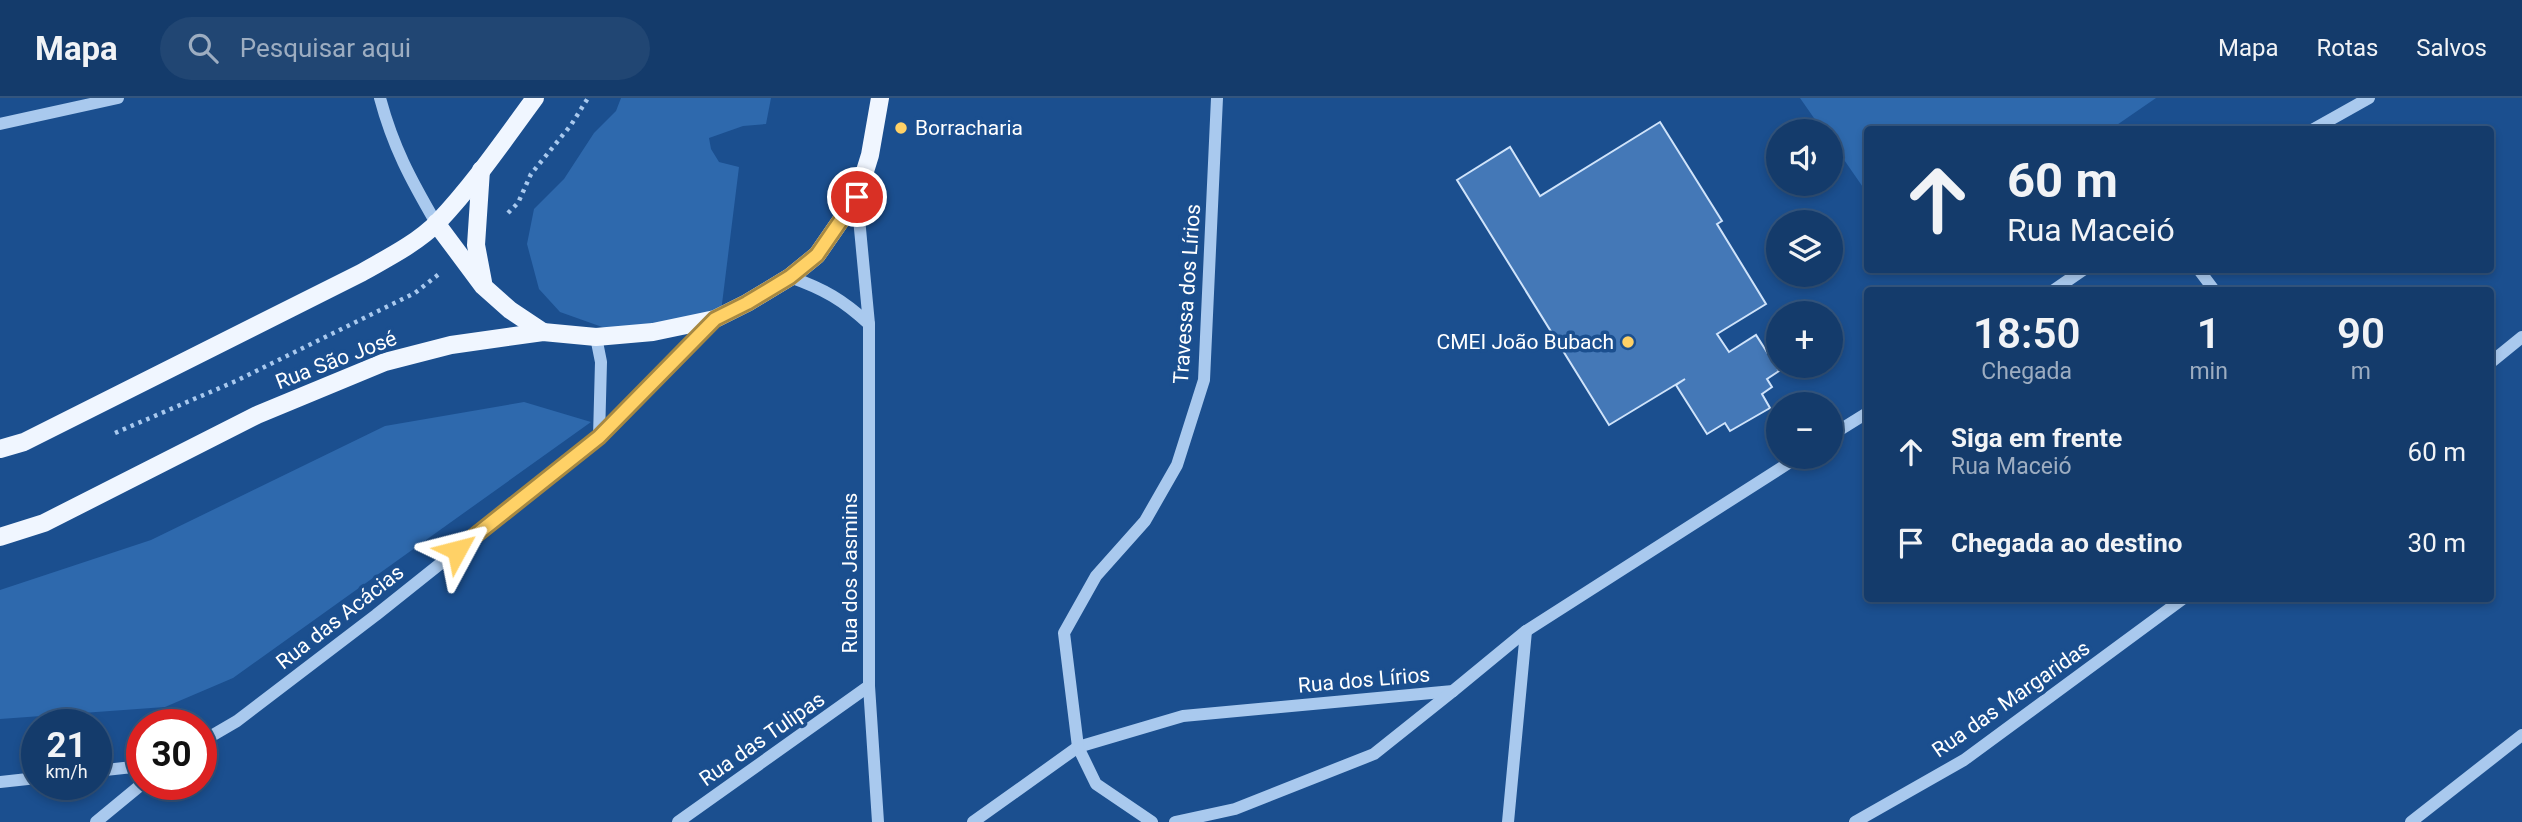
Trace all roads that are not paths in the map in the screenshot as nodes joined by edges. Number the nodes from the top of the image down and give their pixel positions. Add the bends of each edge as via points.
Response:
1 (118, 98) edge
2 (380, 98) edge
3 (535, 98) edge
4 (880, 98) edge
5 (1217, 98) edge
6 (2369, 98) edge
7 (0, 124) edge
8 (2319, 126) edge
9 (481, 170) junction
10 (857, 197) junction
11 (436, 223) junction
12 (2079, 273) edge
13 (790, 277) junction
14 (483, 286) junction
15 (2058, 287) edge
16 (715, 319) junction
17 (869, 324) junction
18 (542, 332) junction
19 (596, 337) junction
20 (2522, 337) edge
21 (2494, 360) edge
22 (1864, 414) edge
23 (1843, 428) edge
24 (599, 437) junction
25 (0, 449) edge
26 (1779, 469) edge
27 (0, 537) edge
28 (2179, 602) edge
29 (1526, 631) junction
30 (869, 687) junction
31 (1453, 691) junction
32 (217, 733) edge
33 (2522, 735) edge
34 (1078, 747) junction
35 (21, 780) edge
36 (0, 782) edge
37 (126, 797) edge
38 (96, 822) edge
39 (678, 822) edge
40 (878, 822) edge
41 (973, 822) edge
42 (1152, 822) edge
43 (1175, 822) edge
44 (1508, 822) edge
45 (1855, 822) edge
46 (2411, 822) edge

1 - 7 street
2 - 11 street via 405,170
3 - 9 main road
4 - 10 main road, Rua São José
5 - 34 street, Travessa dos Lírios via 1204,380 1177,465 1145,521 1096,576 1064,633
6 - 8 street
9 - 11 main road
9 - 14 main road via 476,245
10 - 13 main road, Rua São José via 817,255
10 - 17 street, Rua dos Jasmins
11 - 14 main road
11 - 25 main road via 361,273 24,442
12 - 15 street
13 - 16 main road, Rua São José
13 - 17 street via 846,303
14 - 18 main road
16 - 19 main road, Rua São José via 653,332
16 - 24 street, Rua das Acácias
17 - 30 street, Rua dos Jasmins
18 - 19 main road, Rua São José
18 - 27 main road, Rua São José via 451,345 385,362 257,415 44,523
19 - 24 street via 601,362
20 - 21 street
22 - 23 street
24 - 32 street, Rua das Acácias via 376,615
26 - 29 street, Rua dos Lírios
28 - 45 street, Rua das Margaridas via 1964,760
29 - 31 street, Rua dos Lírios
29 - 44 street
30 - 39 street, Rua das Tulipas
30 - 40 street, Rua dos Jasmins
31 - 34 street, Rua dos Lírios via 1183,716
31 - 43 street via 1374,754 1235,809
33 - 46 street
34 - 41 street, Rua dos Lírios
34 - 42 street, Travessa dos Lírios via 1096,784
35 - 36 street
37 - 38 street

